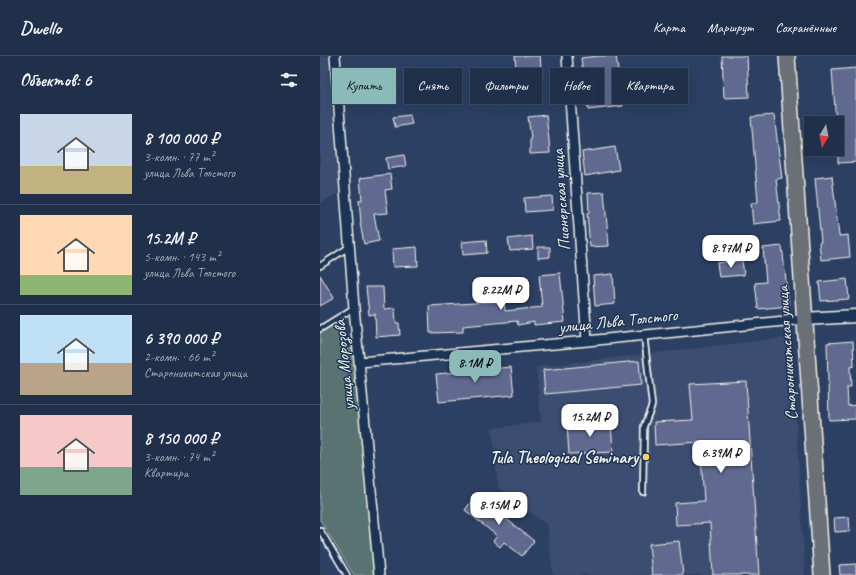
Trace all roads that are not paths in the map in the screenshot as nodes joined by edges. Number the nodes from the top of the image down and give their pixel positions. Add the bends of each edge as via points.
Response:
1 (335, 56) edge
2 (567, 56) edge
3 (787, 56) edge
4 (350, 247) junction
5 (320, 266) edge
6 (354, 308) junction
7 (856, 316) edge
8 (804, 319) junction
9 (320, 329) edge
10 (644, 336) junction
11 (587, 341) junction
12 (360, 362) junction
13 (643, 492) dead end
14 (320, 530) edge
15 (347, 575) edge
16 (379, 575) edge
17 (822, 575) edge

1 - 4 street, улица Морозова
2 - 11 street, Пионерская улица
3 - 8 main road, Староникитская улица
4 - 5 lane
4 - 6 street, улица Морозова
6 - 9 lane
6 - 12 street, улица Морозова
7 - 8 street, улица Льва Толстого
8 - 10 street, улица Льва Толстого
8 - 17 main road, Староникитская улица
10 - 11 street, улица Льва Толстого
10 - 13 lane via 652,405 644,426
11 - 12 street, улица Льва Толстого
12 - 16 street, улица Морозова
14 - 15 lane

